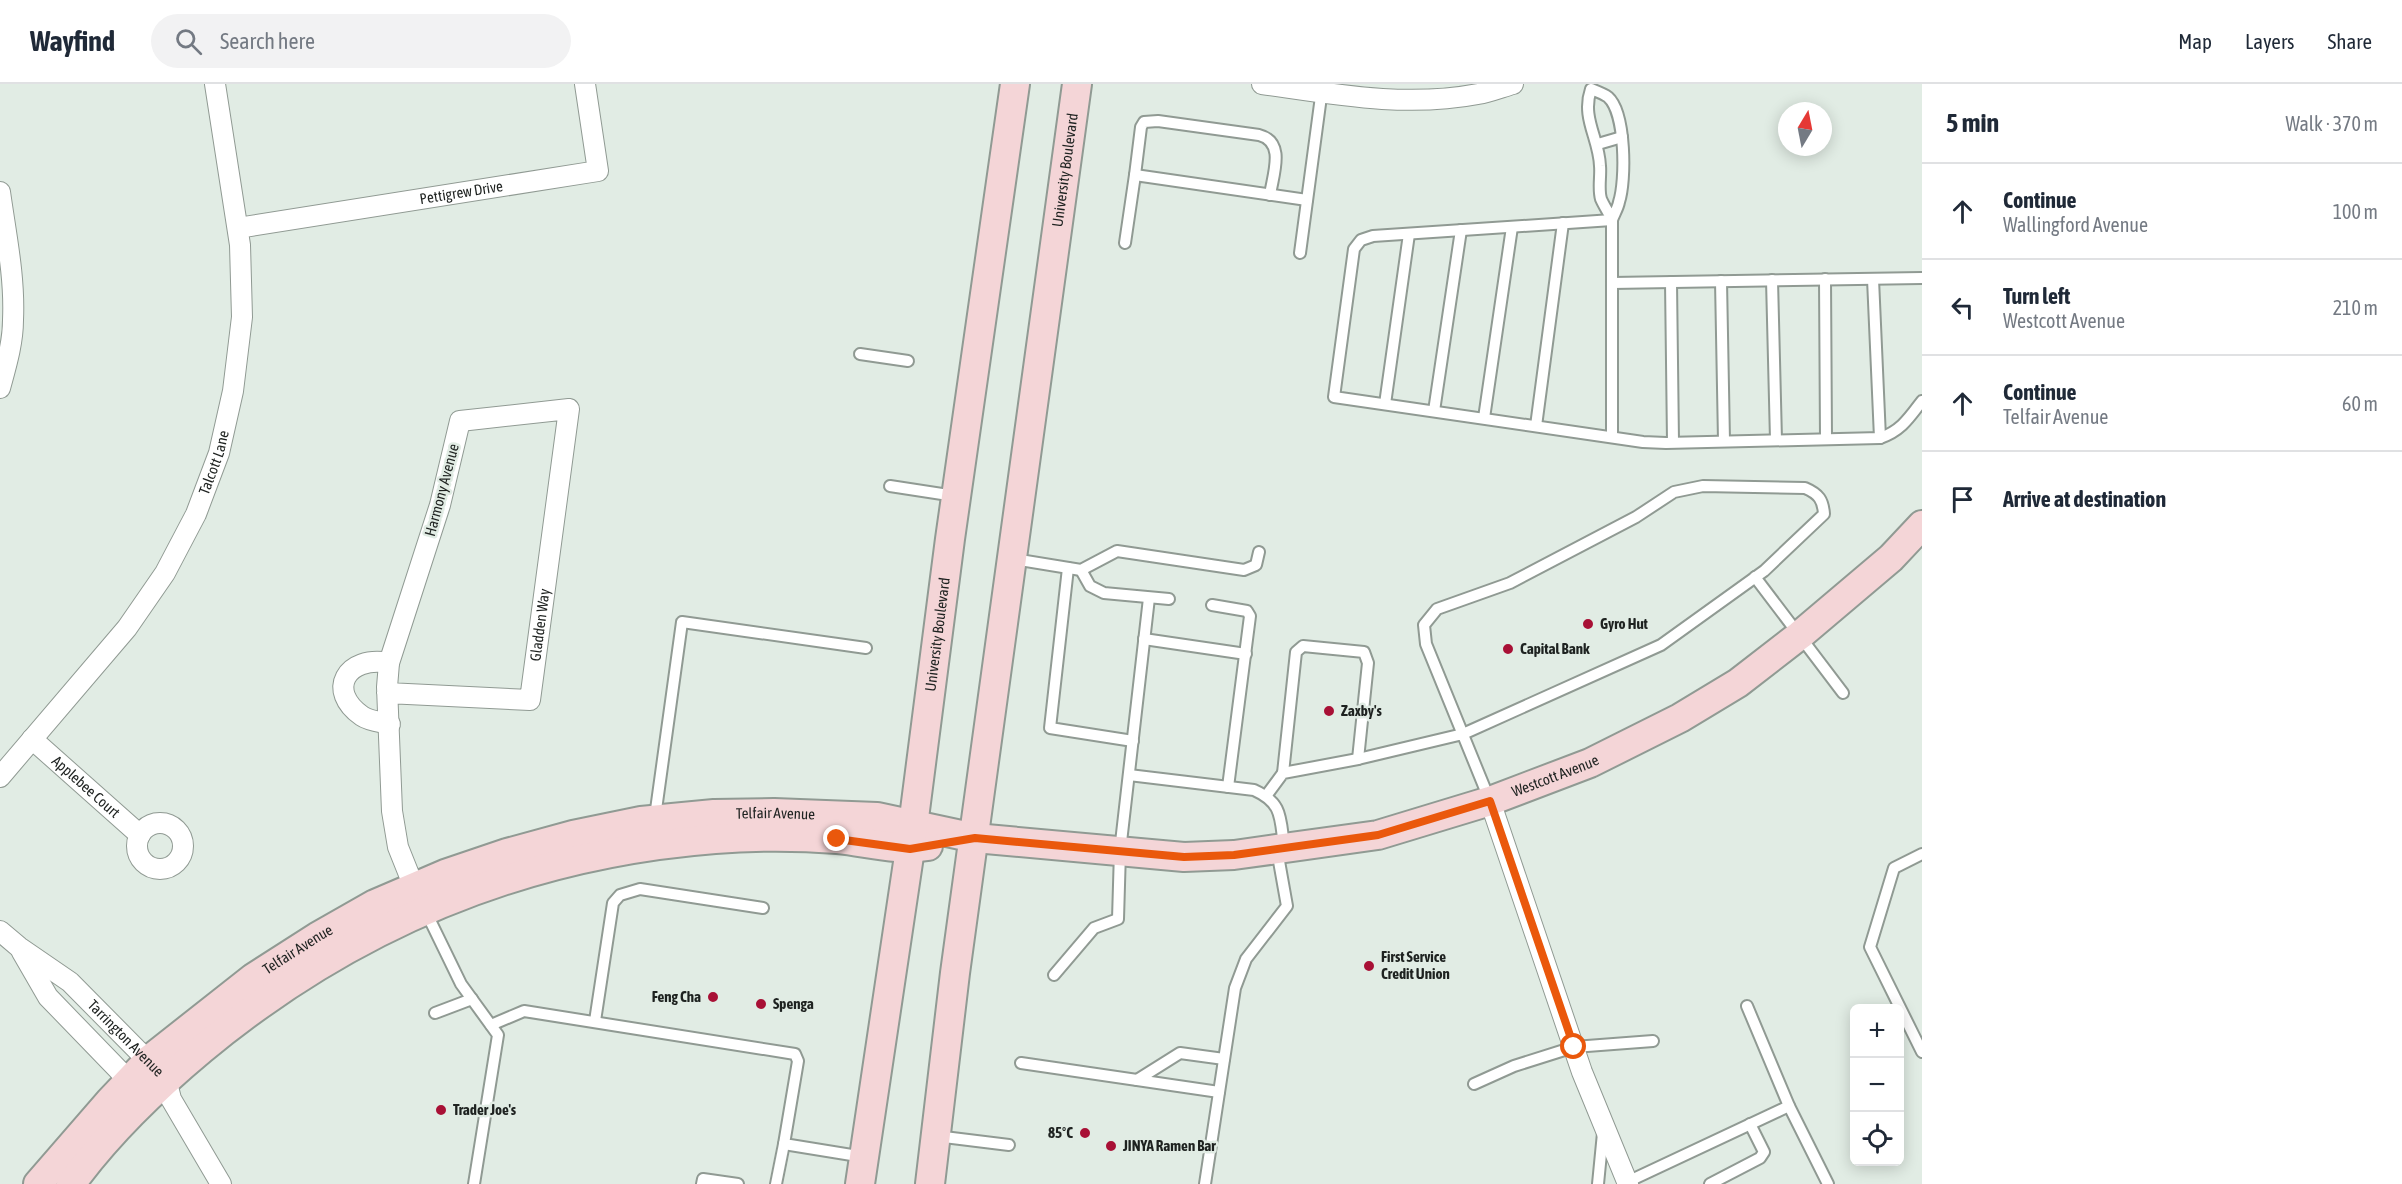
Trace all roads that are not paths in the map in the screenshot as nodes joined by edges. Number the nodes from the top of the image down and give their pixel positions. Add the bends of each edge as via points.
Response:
1 (215, 84) edge
2 (585, 84) edge
3 (1015, 84) edge
4 (1077, 84) edge
5 (1262, 84) edge
6 (1513, 84) edge
7 (1590, 86) edge
8 (1322, 88) edge
9 (1622, 137) junction
10 (1598, 144) junction
11 (1134, 175) junction
12 (0, 192) edge
13 (1270, 195) junction
14 (1307, 200) junction
15 (1612, 220) junction
16 (1563, 223) junction
17 (1512, 227) junction
18 (238, 228) junction
19 (1461, 230) junction
20 (1409, 234) junction
21 (1125, 243) dead end
22 (1300, 253) dead end
23 (6, 277) edge
24 (1922, 278) edge
25 (1824, 279) junction
26 (1873, 279) junction
27 (1772, 280) junction
28 (1721, 281) junction
29 (1671, 282) junction
30 (1612, 283) junction
31 (860, 354) dead end
32 (908, 362) dead end
33 (0, 388) edge
34 (1922, 401) edge
35 (1385, 404) junction
36 (569, 409) joint
37 (1434, 411) junction
38 (1484, 418) junction
39 (1536, 426) junction
40 (1612, 437) junction
41 (1880, 438) junction
42 (1826, 439) junction
43 (1776, 440) junction
44 (1724, 441) junction
45 (1673, 442) junction
46 (890, 486) dead end
47 (957, 496) junction
48 (1922, 525) edge
49 (1259, 552) dead end
50 (1011, 559) junction
51 (1068, 568) junction
52 (1081, 570) junction
53 (1755, 577) junction
54 (1149, 598) junction
55 (1169, 600) dead end
56 (1212, 605) dead end
57 (1800, 635) junction
58 (1144, 639) junction
59 (866, 648) dead end
60 (1246, 654) junction
61 (389, 663) junction
62 (387, 693) junction
63 (1843, 693) dead end
64 (390, 724) junction
65 (1463, 734) junction
66 (32, 739) junction
67 (1132, 741) junction
68 (1359, 759) junction
69 (1283, 774) junction
70 (1129, 775) junction
71 (0, 777) edge
72 (1228, 787) junction
73 (1266, 796) junction
74 (1490, 801) junction
75 (655, 820) junction
76 (140, 835) dead end
77 (911, 837) junction
78 (975, 838) junction
79 (1280, 850) junction
80 (1120, 851) junction
81 (1922, 854) edge
82 (419, 899) junction
83 (763, 908) dead end
84 (0, 931) edge
85 (19, 947) junction
86 (1054, 975) dead end
87 (472, 999) junction
88 (1747, 1006) dead end
89 (435, 1013) dead end
90 (595, 1021) junction
91 (491, 1025) junction
92 (1653, 1041) dead end
93 (1574, 1047) junction
94 (1922, 1052) edge
95 (1224, 1059) junction
96 (1021, 1063) dead end
97 (147, 1079) junction
98 (1137, 1080) junction
99 (1474, 1084) dead end
100 (1219, 1092) junction
101 (1789, 1106) junction
102 (1750, 1124) junction
103 (1604, 1130) junction
104 (936, 1136) junction
105 (784, 1144) junction
106 (1009, 1145) dead end
107 (862, 1176) edge
108 (1627, 1183) edge
109 (38, 1184) edge
110 (71, 1184) edge
111 (221, 1184) edge
112 (474, 1184) edge
113 (702, 1184) edge
114 (738, 1184) edge
115 (776, 1184) edge
116 (930, 1184) edge
117 (1205, 1184) edge
118 (1598, 1184) edge
119 (1710, 1184) edge
120 (1828, 1184) edge

1 - 18 street, Talcott Lane
2 - 18 street, Pettigrew Drive via 598,171
3 - 47 street, University Boulevard
4 - 50 street, University Boulevard
5 - 8 street
6 - 8 street via 1438,99 1385,100
7 - 9 lane via 1609,98 1618,115
7 - 10 lane via 1588,116
8 - 14 lane
9 - 10 lane
9 - 15 lane via 1622,187
10 - 15 lane via 1600,198
11 - 13 lane
11 - 13 lane via 1140,134 1144,122 1150,120 1266,137 1276,151
11 - 21 lane
12 - 23 street
13 - 14 lane
14 - 22 lane
15 - 16 lane
15 - 30 lane
16 - 17 lane
16 - 39 lane
17 - 19 lane
17 - 38 lane
18 - 66 street, Talcott Lane via 242,317 233,391 219,453 196,514 165,573 127,628
19 - 20 lane
19 - 37 lane
20 - 35 lane
20 - 35 lane via 1373,236 1361,240 1354,249 1334,397
23 - 33 street via 13,322
24 - 26 lane
25 - 26 lane
25 - 27 lane
25 - 42 lane
26 - 41 lane
27 - 28 lane
27 - 43 lane
28 - 29 lane
28 - 44 lane
29 - 30 lane
29 - 45 lane
30 - 40 lane
31 - 32 lane
34 - 41 lane via 1904,426
35 - 37 lane
36 - 61 street, Harmony Avenue via 460,421 440,505
36 - 62 street, Gladden Way via 530,700
37 - 38 lane
38 - 39 lane
39 - 40 lane
40 - 45 lane
41 - 42 lane
42 - 43 lane
43 - 44 lane
44 - 45 lane
46 - 47 lane
47 - 77 street, University Boulevard
48 - 57 street, Westcott Avenue via 1891,558
49 - 52 lane via 1256,565 1244,570 1117,551
50 - 51 lane
50 - 78 street, University Boulevard
51 - 52 lane
51 - 67 lane via 1050,728
52 - 54 lane via 1090,586 1104,593
53 - 57 lane
53 - 65 lane via 1661,645
53 - 65 lane via 1824,514 1818,494 1805,488 1703,486 1674,492 1636,517 1510,583 1437,609 1424,625 1426,644
54 - 55 lane
54 - 58 lane
56 - 60 lane via 1247,611 1250,616
57 - 63 lane
57 - 74 street, Westcott Avenue via 1738,683 1680,718 1590,763
58 - 60 lane
58 - 67 lane
59 - 75 lane via 682,622
60 - 72 lane
61 - 62 street, Harmony Avenue
61 - 64 street via 358,663 350,670 344,690 347,701 364,718
62 - 64 street, Harmony Avenue
64 - 82 street, Harmony Avenue via 392,811 398,847
65 - 68 lane
65 - 74 lane
66 - 71 street, Talcott Lane
66 - 76 street, Applebee Court
67 - 70 lane
68 - 69 lane
68 - 69 lane via 1368,663 1364,652 1303,646 1296,652
69 - 73 lane
70 - 72 lane
70 - 80 lane
72 - 73 lane via 1254,790
73 - 79 lane via 1277,808
74 - 79 street, Westcott Avenue via 1378,835
74 - 93 street
75 - 77 street, Telfair Avenue via 774,813 877,817
75 - 82 street, Telfair Avenue via 573,835 445,874
77 - 78 street, Telfair Avenue
77 - 82 street, Telfair Avenue via 716,839 654,846 573,859
77 - 107 street, University Boulevard
78 - 80 street, Westcott Avenue
78 - 104 street, University Boulevard
79 - 80 street, Westcott Avenue via 1184,857
79 - 95 lane via 1287,906 1246,959 1235,988
80 - 86 lane via 1118,919 1094,928
81 - 94 lane via 1894,867 1870,947
82 - 87 lane
82 - 97 street, Telfair Avenue via 387,926 327,959
83 - 90 lane via 640,889 620,895 613,903
84 - 85 street, Tarrington Avenue
85 - 97 street, Tarrington Avenue via 70,982
85 - 97 street, Tarrington Avenue via 48,997
87 - 89 lane
87 - 91 lane
88 - 101 lane
90 - 91 lane via 524,1011
90 - 105 lane via 795,1054 798,1061
91 - 112 lane via 498,1035
92 - 93 lane
93 - 99 lane via 1514,1066
93 - 103 street
95 - 98 lane via 1180,1053
95 - 100 lane
96 - 98 lane
97 - 109 street, Telfair Avenue
97 - 110 street, Telfair Avenue via 126,1118
97 - 111 street, Tarrington Avenue via 171,1099
98 - 100 lane
100 - 117 lane
101 - 102 lane
101 - 120 lane
102 - 108 lane
102 - 119 lane via 1764,1152 1760,1158
103 - 108 street
103 - 118 lane
104 - 106 lane
104 - 116 street, University Boulevard
105 - 107 lane
105 - 115 lane
113 - 114 lane via 703,1179

